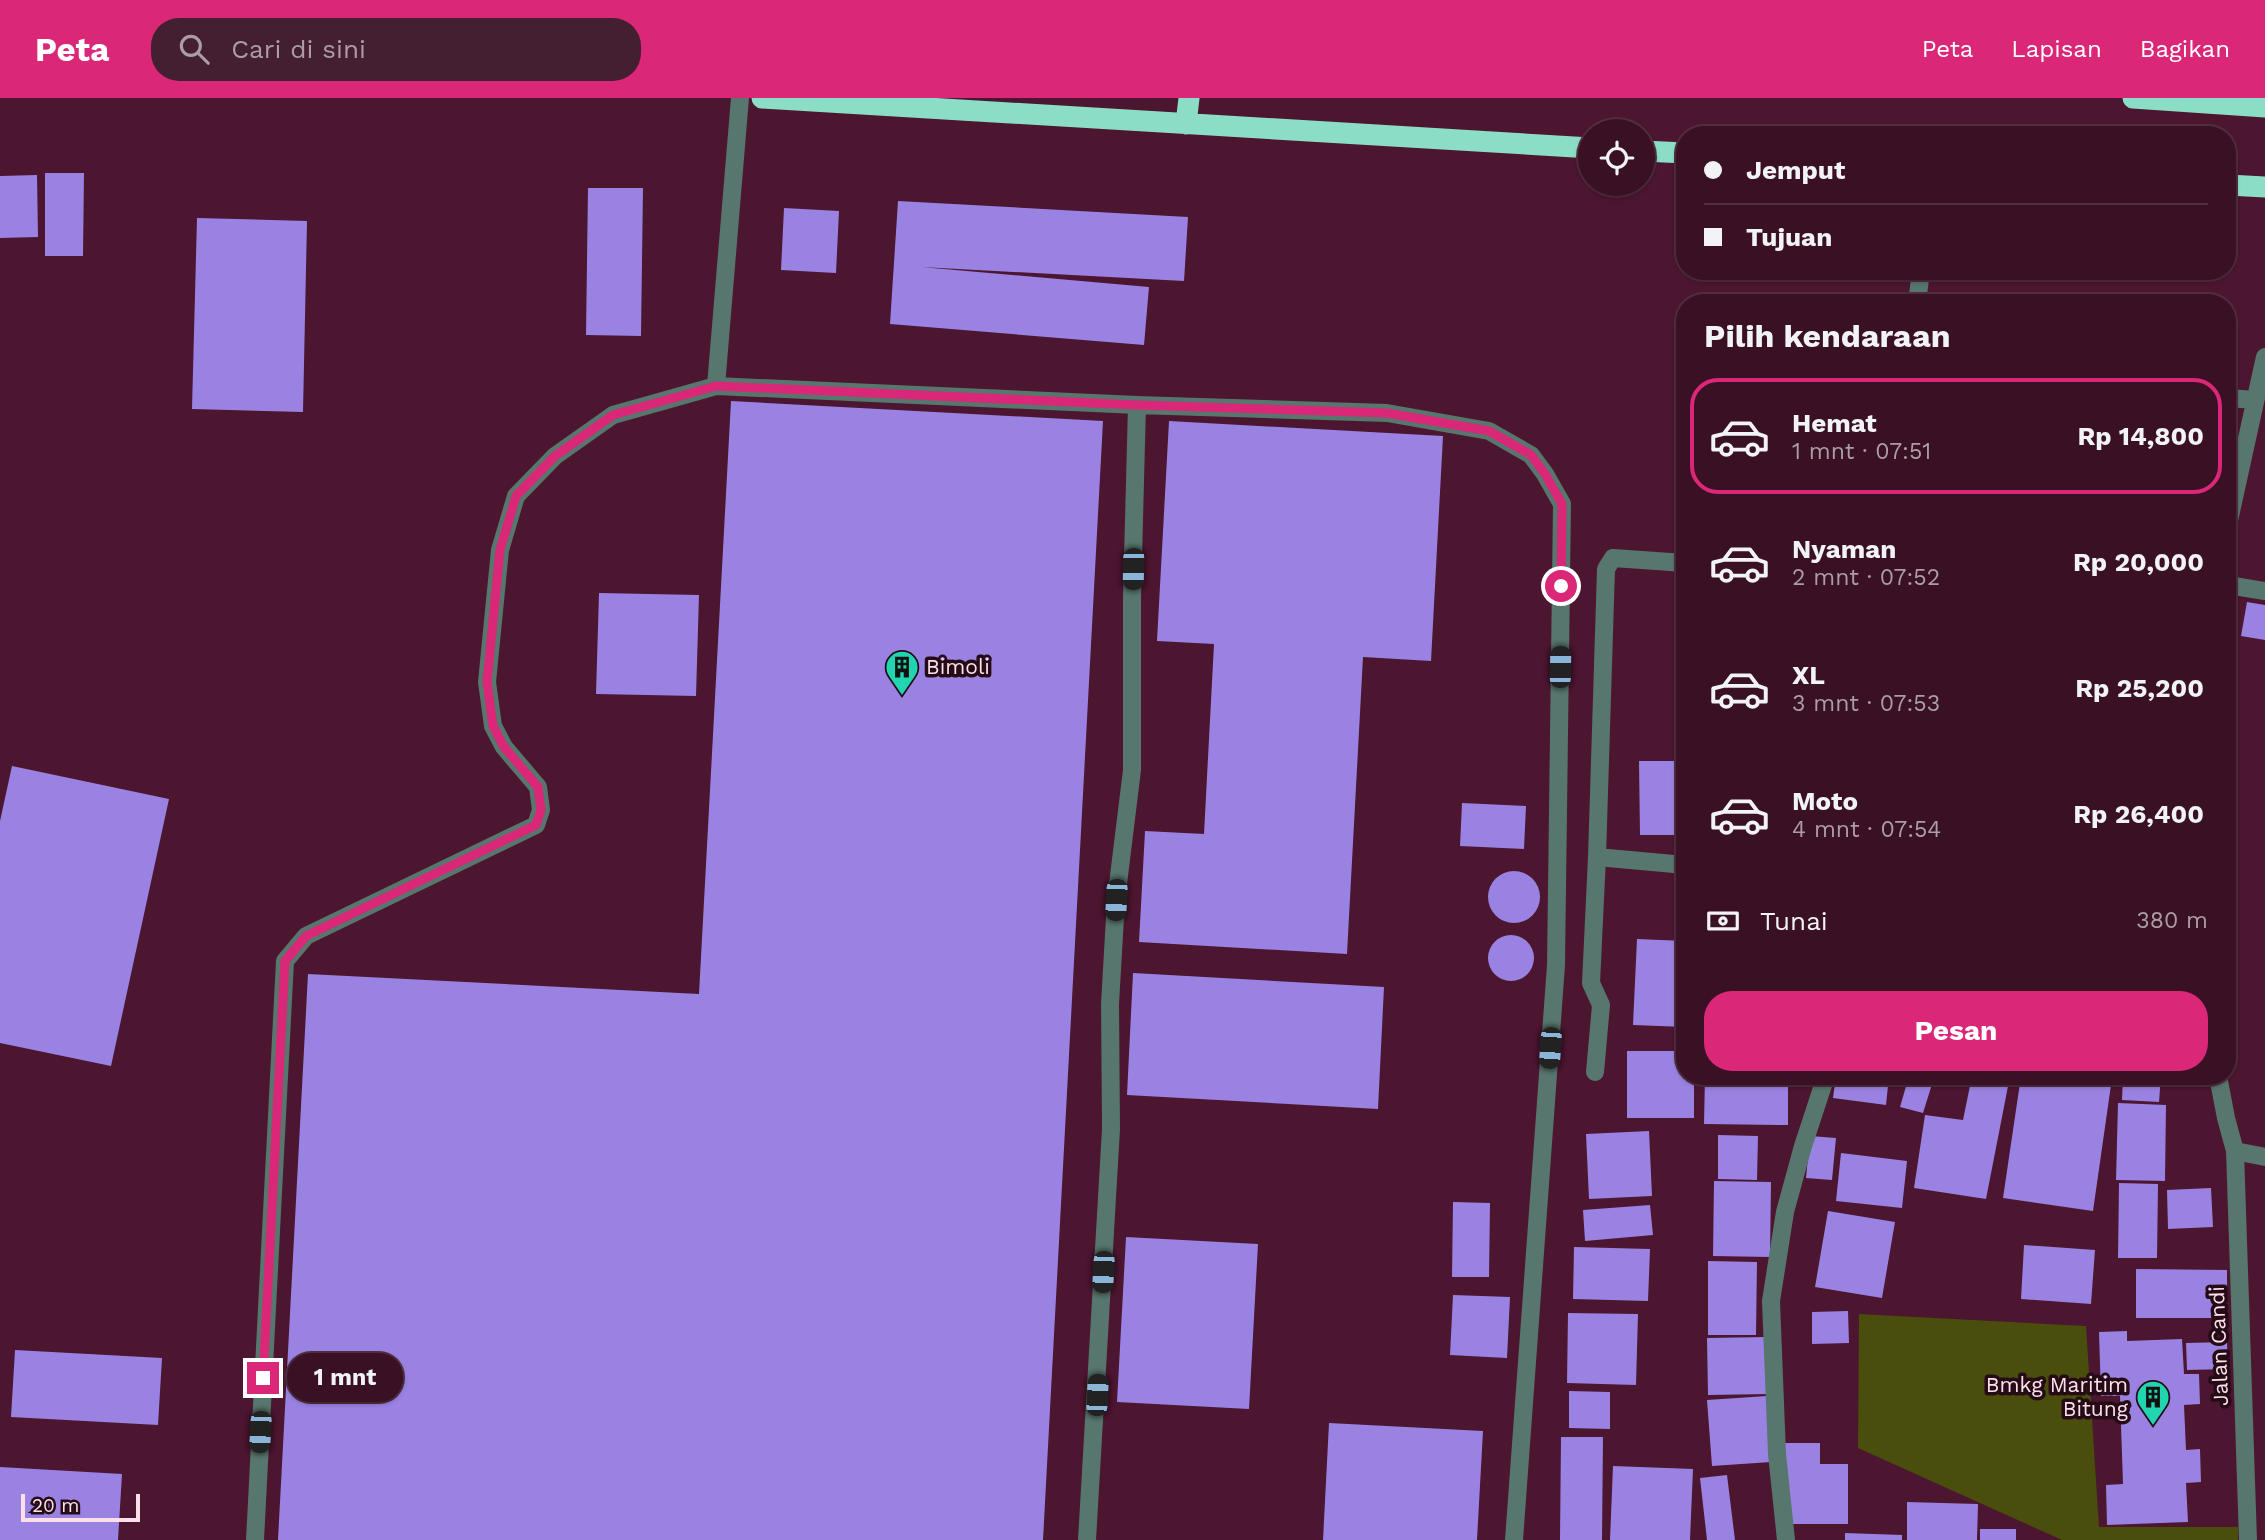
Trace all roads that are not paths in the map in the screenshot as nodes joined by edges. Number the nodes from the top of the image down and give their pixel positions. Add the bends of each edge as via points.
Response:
1 (740, 98) edge
2 (762, 98) edge
3 (1189, 98) edge
4 (2133, 98) edge
5 (2265, 107) edge
6 (1186, 124) junction
7 (1578, 147) edge
8 (1655, 152) edge
9 (1676, 153) edge
10 (2236, 185) edge
11 (2265, 187) edge
12 (2265, 357) edge
13 (716, 386) junction
14 (2236, 399) edge
15 (2255, 400) junction
16 (1137, 405) junction
17 (2236, 488) edge
18 (1676, 562) edge
19 (2236, 587) edge
20 (2265, 591) edge
21 (1597, 857) junction
22 (1676, 864) edge
23 (1595, 1072) dead end
24 (1823, 1085) edge
25 (2220, 1085) edge
26 (2235, 1151) junction
27 (2265, 1157) edge
28 (255, 1540) edge
29 (1087, 1540) edge
30 (1514, 1540) edge
31 (1786, 1540) edge
32 (2248, 1540) edge

1 - 13 street
2 - 6 highway
3 - 6 highway
4 - 5 highway
6 - 7 highway
8 - 9 highway
10 - 11 highway
12 - 15 street
13 - 16 street
13 - 28 street via 613,415 555,456 516,496 500,550 487,682 493,726 504,747 538,787 541,810 536,825 306,936 285,961
14 - 15 street
15 - 17 street
16 - 29 street via 1132,770 1116,900 1110,1004 1111,1129
16 - 30 street via 1387,413 1489,431 1531,455 1562,504 1556,965
18 - 21 street via 1613,558 1606,569
19 - 20 street
21 - 22 street
21 - 23 street via 1591,983 1601,1005
24 - 31 street via 1785,1212 1771,1301 1777,1454
25 - 26 street, Jalan Candi
26 - 27 street
26 - 32 street, Jalan Candi

